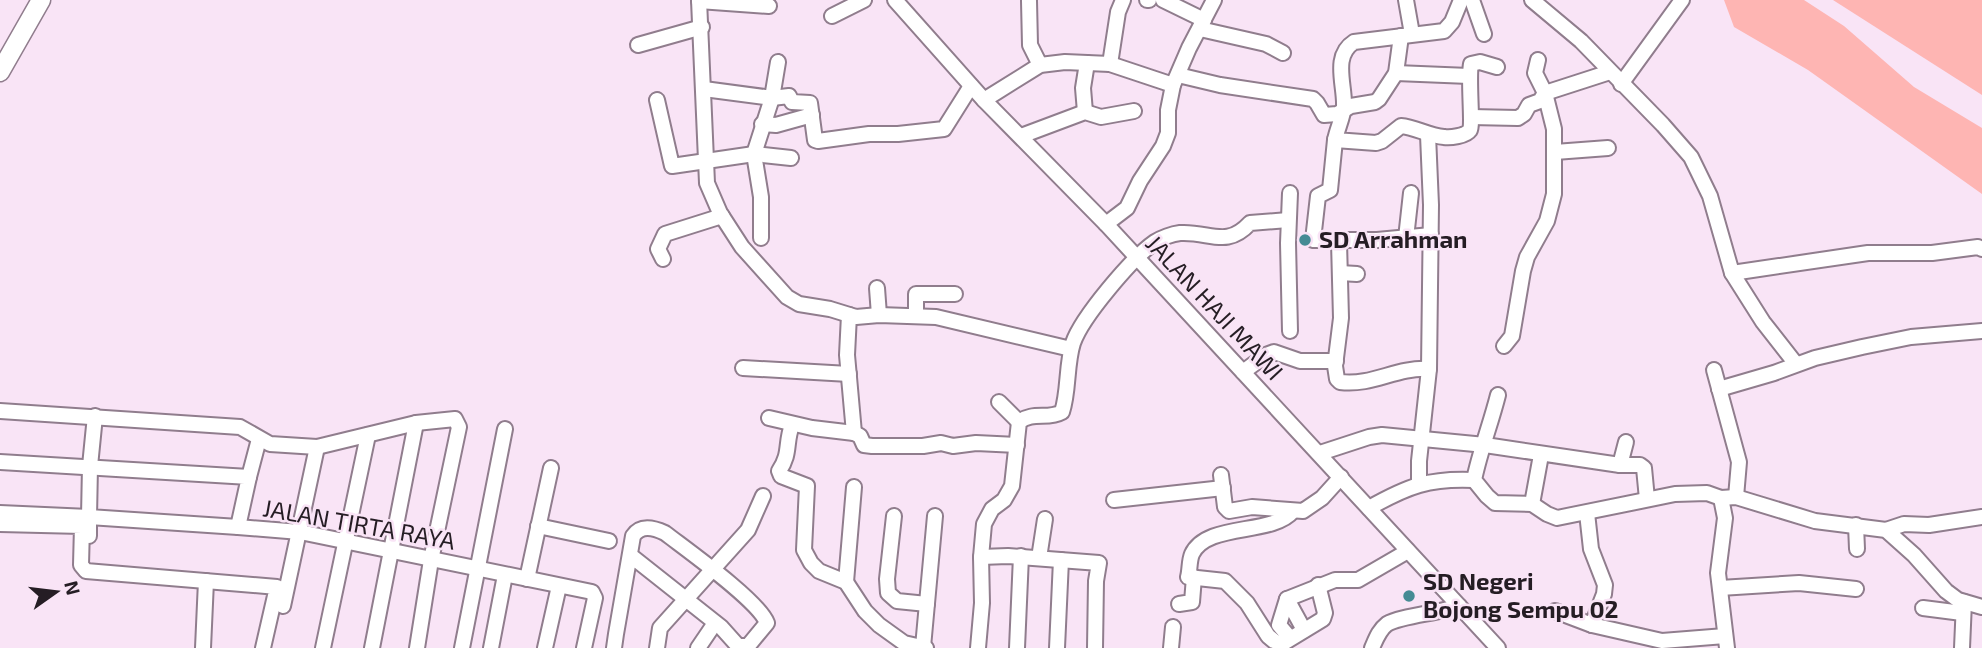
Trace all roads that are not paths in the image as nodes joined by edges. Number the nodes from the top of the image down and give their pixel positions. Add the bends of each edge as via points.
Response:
1 (41, 0) edge
2 (864, 0) edge
3 (895, 0) edge
4 (1123, 0) edge
5 (1163, 0) edge
6 (1214, 0) edge
7 (1406, 0) edge
8 (1461, 0) edge
9 (1472, 0) edge
10 (1532, 0) edge
11 (1682, 0) edge
12 (699, 1) edge
13 (1029, 1) edge
14 (769, 6) dead end
15 (832, 16) dead end
16 (1202, 24) junction
17 (702, 27) junction
18 (1484, 34) dead end
19 (1407, 35) junction
20 (638, 45) dead end
21 (1283, 53) dead end
22 (1538, 60) dead end
23 (778, 62) dead end
24 (1087, 63) junction
25 (1110, 64) junction
26 (1040, 65) junction
27 (1497, 67) dead end
28 (0, 72) edge
29 (1610, 72) junction
30 (1396, 74) junction
31 (1469, 76) junction
32 (1175, 80) junction
33 (1621, 84) junction
34 (971, 86) junction
35 (704, 89) junction
36 (1545, 93) junction
37 (772, 98) junction
38 (657, 100) dead end
39 (984, 100) junction
40 (1344, 108) junction
41 (1134, 111) dead end
42 (1085, 112) junction
43 (812, 115) junction
44 (1471, 117) junction
45 (762, 124) junction
46 (1428, 135) junction
47 (1021, 136) junction
48 (1335, 140) junction
49 (1608, 148) dead end
50 (1555, 152) junction
51 (754, 155) junction
52 (791, 158) dead end
53 (705, 160) junction
54 (1290, 193) dead end
55 (1411, 193) dead end
56 (1316, 213) junction
57 (722, 216) junction
58 (1289, 217) junction
59 (1106, 224) junction
60 (1430, 235) junction
61 (761, 238) dead end
62 (1406, 238) junction
63 (1313, 240) junction
64 (1339, 242) junction
65 (1288, 243) junction
66 (1982, 249) edge
67 (663, 259) dead end
68 (1137, 259) junction
69 (1340, 273) junction
70 (1732, 273) junction
71 (1357, 274) dead end
72 (877, 288) dead end
73 (955, 294) dead end
74 (879, 315) junction
75 (849, 316) junction
76 (916, 316) junction
77 (1290, 331) dead end
78 (1982, 331) edge
79 (1504, 346) dead end
80 (1071, 349) junction
81 (1336, 361) junction
82 (1796, 364) junction
83 (743, 368) dead end
84 (1429, 369) junction
85 (1714, 370) dead end
86 (1242, 372) junction
87 (849, 374) junction
88 (1719, 389) junction
89 (1498, 395) dead end
90 (999, 402) dead end
91 (0, 411) edge
92 (95, 416) junction
93 (769, 418) dead end
94 (1019, 422) junction
95 (416, 423) junction
96 (792, 425) junction
97 (505, 429) dead end
98 (854, 433) junction
99 (368, 435) junction
100 (1423, 438) junction
101 (259, 439) junction
102 (1626, 442) dead end
103 (1017, 445) junction
104 (1485, 445) junction
105 (317, 447) junction
106 (1320, 453) junction
107 (1541, 455) junction
108 (0, 462) edge
109 (90, 466) junction
110 (1620, 466) junction
111 (551, 468) dead end
112 (249, 477) junction
113 (1341, 477) junction
114 (1475, 480) junction
115 (1419, 483) junction
116 (854, 487) dead end
117 (763, 496) dead end
118 (1728, 498) junction
119 (1647, 499) junction
120 (1114, 500) dead end
121 (1532, 504) junction
122 (1369, 508) junction
123 (1293, 511) junction
124 (0, 513) edge
125 (1587, 513) junction
126 (894, 516) dead end
127 (935, 516) dead end
128 (89, 517) junction
129 (1982, 517) edge
130 (1045, 519) dead end
131 (0, 524) edge
132 (1856, 525) junction
133 (538, 526) junction
134 (238, 527) junction
135 (1886, 530) junction
136 (300, 532) junction
137 (609, 541) dead end
138 (346, 542) junction
139 (1857, 549) dead end
140 (390, 550) junction
141 (1408, 551) junction
142 (630, 555) junction
143 (1021, 556) junction
144 (981, 557) junction
145 (1039, 558) junction
146 (431, 559) junction
147 (1060, 560) junction
148 (478, 569) junction
149 (712, 569) junction
150 (505, 575) junction
151 (1194, 577) junction
152 (527, 579) junction
153 (288, 580) junction
154 (206, 581) junction
155 (846, 582) junction
156 (1318, 585) junction
157 (559, 586) junction
158 (1720, 588) junction
159 (1856, 589) dead end
160 (1287, 598) junction
161 (686, 599) junction
162 (927, 604) junction
163 (1179, 604) dead end
164 (1459, 606) junction
165 (1963, 607) junction
166 (1982, 607) edge
167 (1923, 608) dead end
168 (1555, 611) dead end
169 (715, 623) junction
170 (1592, 625) junction
171 (1173, 627) dead end
172 (1304, 630) junction
173 (1290, 638) junction
174 (1726, 642) edge
175 (925, 647) edge
176 (203, 648) edge
177 (263, 648) edge
178 (273, 648) edge
179 (323, 648) edge
180 (372, 648) edge
181 (417, 648) edge
182 (462, 648) edge
183 (491, 648) edge
184 (545, 648) edge
185 (584, 648) edge
186 (614, 648) edge
187 (657, 648) edge
188 (698, 648) edge
189 (978, 648) edge
190 (1017, 648) edge
191 (1057, 648) edge
192 (1095, 648) edge
193 (1171, 648) edge
194 (1372, 648) edge
195 (1498, 648) edge
196 (1962, 648) edge

1 - 28 main road
2 - 15 street
3 - 34 street, JALAN HAJI MAWI
4 - 25 street
5 - 16 street
6 - 16 street
7 - 19 street
8 - 19 street via 1444,31
9 - 18 street
10 - 29 street
11 - 33 street
12 - 14 street
12 - 17 street
13 - 26 street via 1030,45
16 - 21 street
16 - 32 street
17 - 20 street
17 - 35 street
19 - 30 street
19 - 40 street via 1346,47 1342,58
22 - 36 street via 1536,78
23 - 37 street
24 - 25 street
24 - 26 street
24 - 42 street
25 - 32 street
26 - 39 street
27 - 31 street via 1474,61
29 - 33 street
29 - 36 street
30 - 31 street
30 - 40 street via 1375,102
31 - 44 street
32 - 40 street via 1313,99 1324,116
32 - 59 street via 1163,146 1127,208
33 - 70 street via 1663,125 1699,171
34 - 39 street, JALAN HAJI MAWI
34 - 43 street via 944,129 938,131 818,141
35 - 37 street
35 - 53 street
36 - 44 street via 1518,118
36 - 50 street
37 - 43 street via 789,96 792,102 810,103
37 - 45 street
38 - 53 street via 671,165
39 - 47 street, JALAN HAJI MAWI
40 - 48 street
41 - 42 street via 1101,117
42 - 47 street
43 - 45 street
44 - 46 street via 1466,134 1448,138
45 - 51 street
46 - 48 street via 1403,126 1376,143
46 - 60 street
47 - 59 street, JALAN HAJI MAWI
48 - 56 street via 1330,190 1319,195
49 - 50 street
50 - 79 street via 1552,209 1527,257 1512,337
51 - 52 street
51 - 53 street
51 - 61 street
53 - 57 street via 707,183
54 - 58 street
55 - 62 street
56 - 58 street
56 - 63 street
57 - 67 street via 665,234 658,249
57 - 75 street via 754,262 787,297
58 - 65 street
58 - 68 street via 1250,223 1227,238 1178,233 1155,242
59 - 68 street, JALAN HAJI MAWI
60 - 62 street
60 - 84 street
62 - 64 street
63 - 64 street
63 - 65 street
64 - 69 street
65 - 77 street
66 - 70 street via 1868,253
68 - 80 street via 1093,310
68 - 86 street, JALAN HAJI MAWI
69 - 71 street
69 - 81 street
70 - 82 street
72 - 74 street
73 - 76 street via 916,294
74 - 75 street
74 - 76 street
75 - 87 street
76 - 80 street
78 - 82 street via 1911,337
80 - 94 street via 1062,412
81 - 84 street via 1337,379 1343,383 1376,380 1403,369
81 - 86 street via 1300,361 1274,352
82 - 88 street
83 - 87 street
84 - 100 street
85 - 88 street
86 - 106 street, JALAN HAJI MAWI
87 - 98 street
88 - 118 street via 1739,462
89 - 104 street
90 - 94 street
91 - 92 street
92 - 101 street via 240,427
92 - 109 street
93 - 96 street
94 - 103 street
95 - 99 street
95 - 140 street
95 - 146 street via 452,418 458,425
96 - 98 street
96 - 155 street via 788,458 779,471 807,486 804,550 819,571
97 - 148 street
98 - 103 street via 864,445 872,446
99 - 105 street
99 - 138 street
100 - 104 street
100 - 106 street via 1376,436
100 - 115 street
101 - 105 street
101 - 112 street
102 - 110 street
103 - 144 street via 1012,486 988,516
104 - 107 street
104 - 114 street
105 - 136 street
106 - 113 street, JALAN HAJI MAWI
107 - 110 street
107 - 121 street
108 - 109 street, JALAN TIRTA RAYA
109 - 112 street, JALAN TIRTA RAYA
109 - 128 street
110 - 119 street via 1643,467
111 - 133 street
112 - 134 street, JALAN TIRTA RAYA
113 - 122 street, JALAN HAJI MAWI
113 - 123 street via 1314,504
114 - 115 street
114 - 121 street via 1495,503
115 - 122 street
116 - 155 street
117 - 149 street via 748,530
118 - 119 street via 1707,493
118 - 132 street via 1772,506 1815,521
118 - 158 street via 1718,565
119 - 125 street
120 - 123 street via 1222,481 1226,510
121 - 125 street via 1554,517
122 - 141 street, JALAN HAJI MAWI
123 - 151 street via 1282,519 1205,542 1191,556 1188,576
124 - 128 street
125 - 170 street via 1591,549 1605,585
126 - 162 street via 888,593 897,601
127 - 162 street
128 - 134 street
128 - 153 street via 88,564
129 - 135 street via 1904,524
130 - 145 street
131 - 154 street via 82,526 81,565 86,571
132 - 135 street
132 - 139 street
133 - 137 street
133 - 152 street
134 - 136 street, JALAN TIRTA RAYA
135 - 165 street
136 - 138 street, JALAN TIRTA RAYA
136 - 153 street
138 - 140 street, JALAN TIRTA RAYA
138 - 179 street
140 - 146 street, JALAN TIRTA RAYA
140 - 180 street
141 - 156 street via 1358,580
141 - 164 street, JALAN HAJI MAWI
142 - 149 street via 637,530 657,529
142 - 161 street
142 - 186 street
143 - 144 street
143 - 145 street
143 - 190 street
144 - 189 street
145 - 147 street
146 - 148 street, JALAN TIRTA RAYA
146 - 181 street
147 - 191 street
147 - 192 street via 1099,563
148 - 150 street, JALAN TIRTA RAYA
148 - 182 street
149 - 161 street
149 - 169 street via 767,623 741,648
150 - 152 street, JALAN TIRTA RAYA
150 - 183 street
151 - 163 street via 1192,602
151 - 173 street via 1225,581 1247,603 1271,639 1282,644
152 - 157 street, JALAN TIRTA RAYA
153 - 178 street
154 - 176 street
154 - 177 street via 277,587
155 - 175 street via 880,625 904,643
156 - 160 street
156 - 172 street via 1324,617
157 - 184 street
157 - 185 street, JALAN TIRTA RAYA via 595,596
158 - 159 street via 1800,583
158 - 174 street
160 - 172 street
160 - 173 street via 1279,625
161 - 169 street
161 - 187 street via 660,628
162 - 175 street
164 - 194 street via 1389,623
164 - 195 street, JALAN HAJI MAWI
165 - 166 street
165 - 167 street
165 - 196 street
168 - 170 street
169 - 188 street
170 - 174 street via 1662,641
171 - 193 street
172 - 173 street

